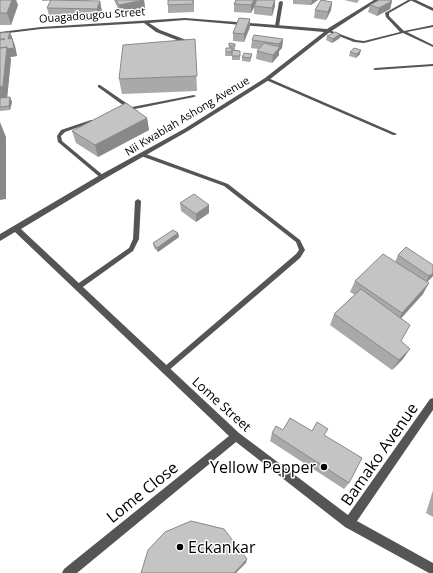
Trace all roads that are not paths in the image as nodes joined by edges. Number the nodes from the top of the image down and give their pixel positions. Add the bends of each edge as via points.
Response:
1 (376, 0) edge
2 (411, 0) edge
3 (281, 2) dead end
4 (433, 10) edge
5 (144, 21) junction
6 (277, 26) junction
7 (433, 26) edge
8 (328, 31) junction
9 (403, 32) junction
10 (0, 33) edge
11 (187, 42) edge
12 (433, 46) edge
13 (433, 65) edge
14 (375, 69) dead end
15 (267, 79) junction
16 (99, 86) dead end
17 (194, 96) dead end
18 (130, 108) junction
19 (122, 110) edge
20 (100, 118) edge
21 (395, 134) dead end
22 (143, 155) junction
23 (102, 177) junction
24 (138, 201) dead end
25 (16, 229) junction
26 (0, 238) edge
27 (78, 287) junction
28 (166, 369) junction
29 (433, 402) edge
30 (236, 436) junction
31 (349, 523) junction
32 (433, 569) edge
33 (68, 573) edge

1 - 8 street, Nii Kwablah Ashong Avenue
2 - 4 street
2 - 9 lane via 387,13
3 - 6 lane
5 - 6 street, Ouagadougou Street via 192,19
5 - 10 street, Ouagadougou Street
5 - 11 street via 158,31
6 - 8 street, Ouagadougou Street
7 - 9 lane
8 - 9 lane via 364,42
8 - 15 street, Nii Kwablah Ashong Avenue
9 - 12 lane
13 - 14 lane
15 - 21 lane
15 - 22 street, Nii Kwablah Ashong Avenue
16 - 18 lane
17 - 18 lane
18 - 19 lane
20 - 23 lane via 63,132 59,136 60,142
22 - 23 street, Nii Kwablah Ashong Avenue
22 - 28 lane via 226,185 298,241 302,250
23 - 25 street, Nii Kwablah Ashong Avenue
24 - 27 lane via 136,239 131,249
25 - 26 street, Nii Kwablah Ashong Avenue
25 - 27 street, Lome Street
27 - 28 street, Lome Street
28 - 30 street, Lome Street
29 - 31 street, Bamako Avenue
30 - 31 street, Lome Street
30 - 33 street, Lome Close
31 - 32 street, Lome Street

